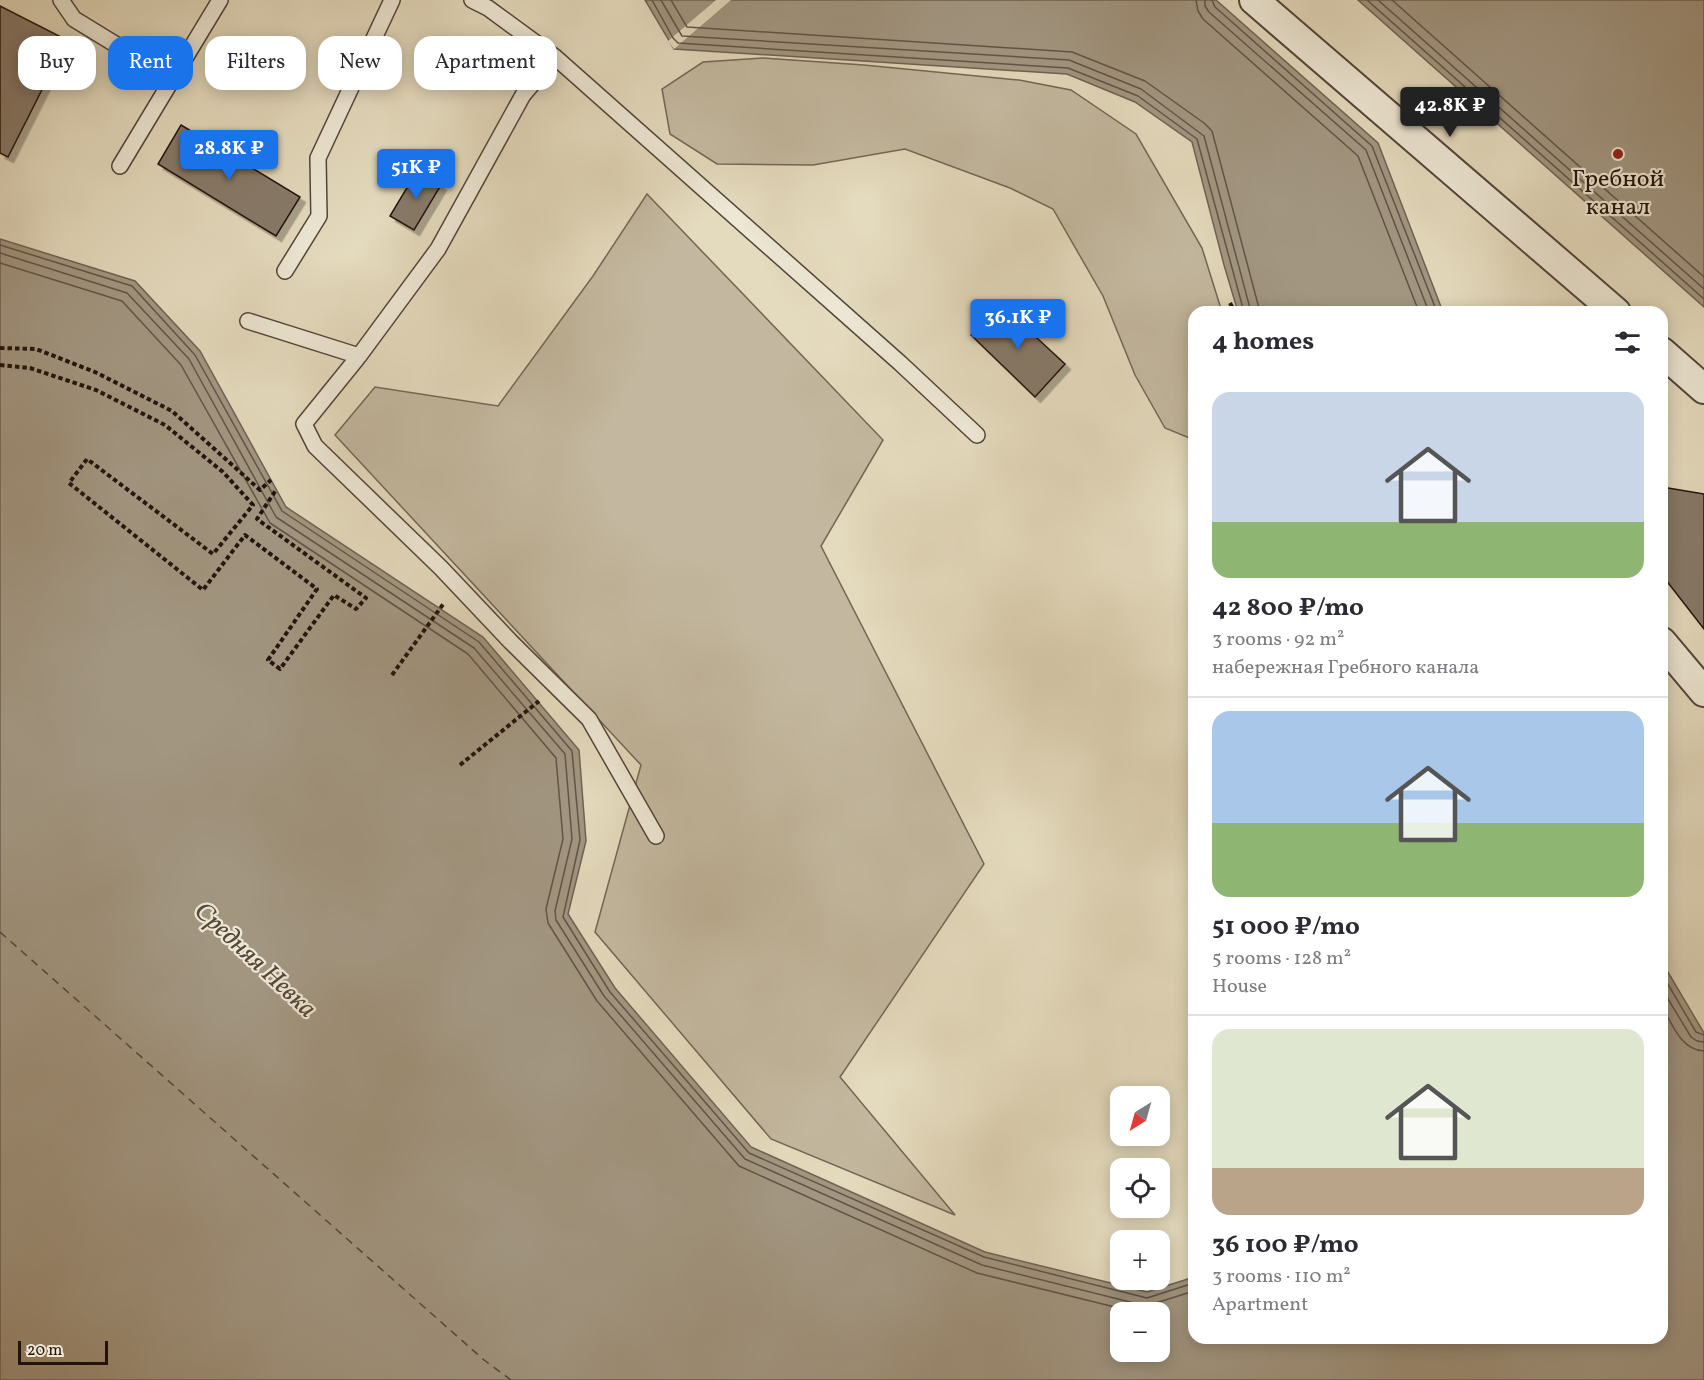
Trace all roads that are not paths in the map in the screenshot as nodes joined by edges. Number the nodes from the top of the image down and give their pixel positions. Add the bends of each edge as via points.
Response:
1 (61, 0) edge
2 (220, 0) edge
3 (392, 0) edge
4 (472, 0) edge
5 (1254, 0) edge
6 (526, 36) edge
7 (108, 40) edge
8 (193, 44) edge
9 (557, 59) edge
10 (165, 90) edge
11 (527, 90) edge
12 (120, 166) dead end
13 (285, 271) dead end
14 (1609, 306) edge
15 (248, 321) dead end
16 (359, 356) junction
17 (1668, 357) edge
18 (1704, 389) edge
19 (977, 435) dead end
20 (1668, 649) edge
21 (1704, 692) edge
22 (656, 836) dead end

1 - 7 lane via 74,19
2 - 8 lane
3 - 13 lane via 318,158 319,216
4 - 6 lane
5 - 14 street
9 - 19 lane
10 - 12 lane
11 - 16 lane via 438,249
15 - 16 lane
16 - 22 lane via 304,424 315,446 589,719
17 - 18 street
20 - 21 street

